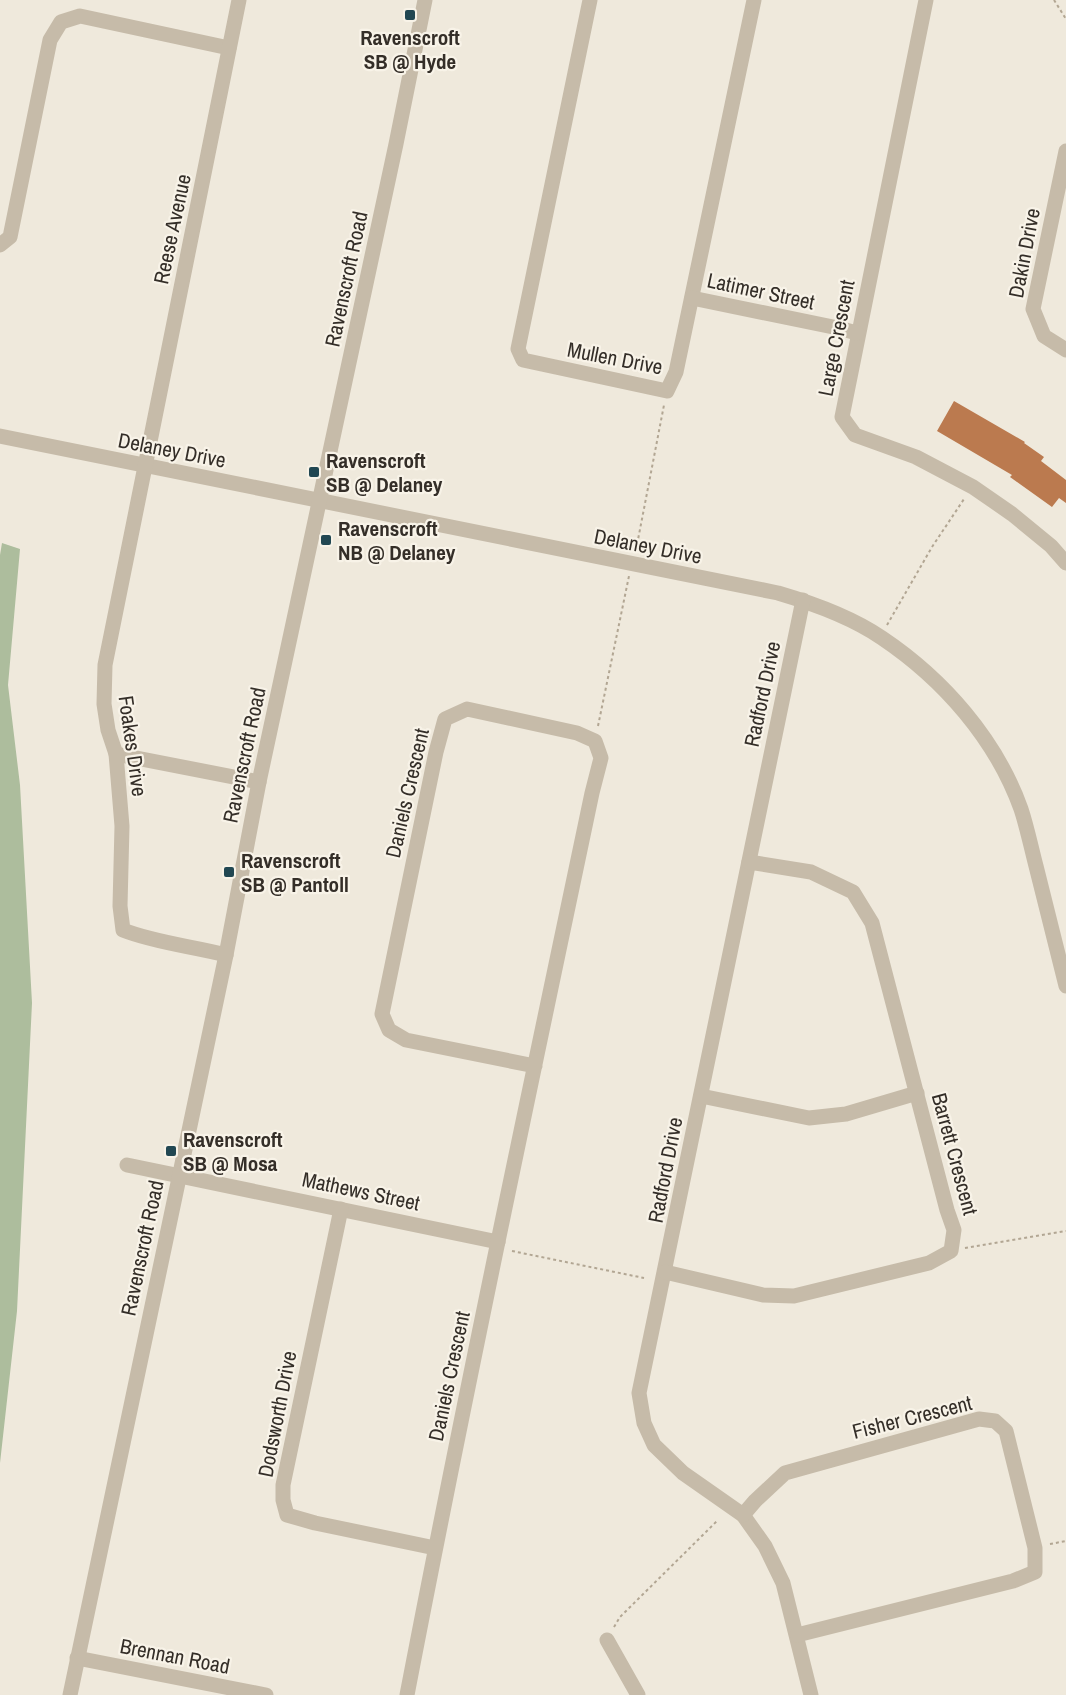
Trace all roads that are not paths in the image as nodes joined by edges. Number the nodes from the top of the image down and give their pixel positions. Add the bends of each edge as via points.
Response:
1 (239, 0) edge
2 (424, 0) edge
3 (590, 0) edge
4 (754, 0) edge
5 (926, 0) edge
6 (229, 48) junction
7 (1066, 151) edge
8 (0, 245) edge
9 (692, 298) junction
10 (857, 333) junction
11 (1066, 350) edge
12 (0, 436) edge
13 (145, 466) junction
14 (319, 501) junction
15 (1066, 563) edge
16 (803, 600) junction
17 (116, 754) junction
18 (259, 782) junction
19 (749, 862) junction
20 (226, 955) junction
21 (1063, 965) edge
22 (1066, 986) edge
23 (535, 1066) junction
24 (917, 1094) junction
25 (701, 1096) junction
26 (127, 1165) dead end
27 (179, 1175) junction
28 (341, 1209) junction
29 (498, 1242) junction
30 (665, 1272) junction
31 (743, 1515) junction
32 (435, 1548) junction
33 (797, 1635) junction
34 (607, 1640) road end
35 (77, 1658) junction
36 (70, 1695) edge
37 (266, 1695) edge
38 (407, 1695) edge
39 (638, 1695) edge
40 (812, 1695) edge

1 - 6 street, Reese Avenue
2 - 14 street, Ravenscroft Road
3 - 9 street, Mullen Drive via 518,349 523,360 667,391 676,372
4 - 9 street, Mullen Drive
5 - 10 street, Large Crescent
6 - 8 street via 80,16 61,22 50,40 10,237
6 - 13 street, Reese Avenue
7 - 11 street, Dakin Drive via 1034,309 1044,336
9 - 10 street, Latimer Street
10 - 15 street, Large Crescent via 842,417 855,435 916,457 973,487 1012,514
12 - 13 street, Delaney Drive
13 - 14 street, Delaney Drive
13 - 17 street, Foakes Drive via 105,665 104,704
14 - 16 street, Delaney Drive
14 - 18 street, Ravenscroft Road
16 - 19 street, Radford Drive
16 - 21 street, Delaney Drive via 881,637 911,659 957,703 998,758 1021,809
17 - 18 street
17 - 20 street, Foakes Drive via 122,826 123,930
18 - 20 street, Ravenscroft Road
19 - 24 street, Barrett Crescent via 811,872 853,892 872,923
19 - 25 street, Radford Drive
20 - 27 street, Ravenscroft Road
21 - 22 street, Delaney Drive
23 - 23 street, Daniels Crescent via 601,758 595,741 577,733 467,710 445,719 382,1014 388,1030 406,1040
23 - 29 street, Daniels Crescent
24 - 25 street via 846,1114 809,1118
24 - 30 street, Barrett Crescent via 954,1230 951,1251 929,1263 794,1296 763,1294
25 - 30 street, Radford Drive
26 - 27 street, Mathews Street
27 - 28 street, Mathews Street
27 - 35 street, Ravenscroft Road
28 - 29 street, Mathews Street
28 - 32 street, Dodsworth Drive via 283,1485 287,1515
29 - 32 street, Daniels Crescent
30 - 31 street, Radford Drive via 639,1393 644,1423 654,1445 683,1473
31 - 33 street, Radford Drive via 765,1546 783,1583
31 - 33 street, Fisher Crescent via 785,1473 979,1419 995,1421 1006,1431 1035,1548 1035,1572 1013,1581
32 - 38 street, Daniels Crescent
33 - 40 street, Radford Drive
34 - 39 street
35 - 36 street, Ravenscroft Road
35 - 37 street, Brennan Road

